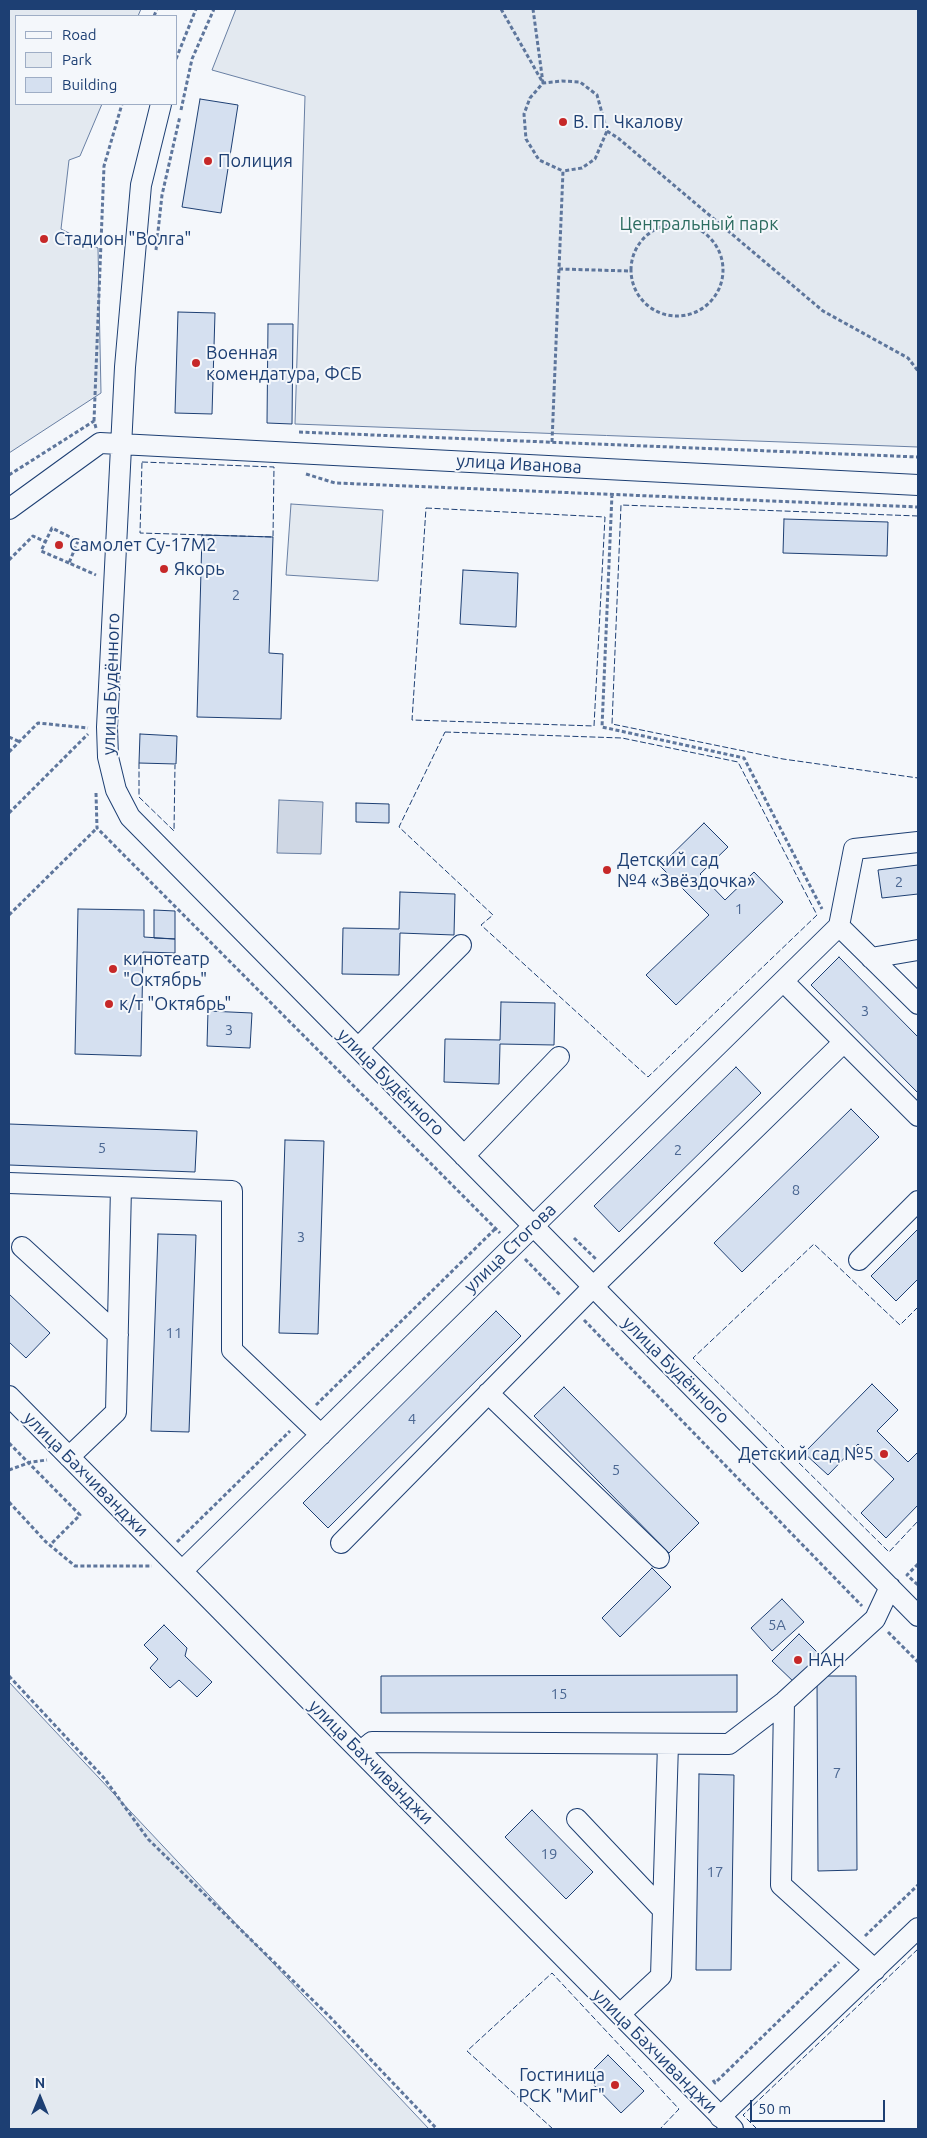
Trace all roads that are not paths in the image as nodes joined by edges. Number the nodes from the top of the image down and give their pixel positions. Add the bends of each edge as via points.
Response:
1 (161, 105) edge
2 (120, 444) junction
3 (918, 485) edge
4 (9, 509) edge
5 (918, 842) edge
6 (836, 929) junction
7 (462, 945) dead end
8 (918, 950) edge
9 (871, 958) junction
10 (783, 981) junction
11 (918, 1004) edge
12 (844, 1042) junction
13 (358, 1048) junction
14 (559, 1057) dead end
15 (918, 1116) edge
16 (464, 1156) junction
17 (9, 1183) edge
18 (121, 1187) junction
19 (918, 1201) edge
20 (533, 1226) junction
21 (22, 1247) dead end
22 (859, 1260) dead end
23 (594, 1287) junction
24 (118, 1335) junction
25 (488, 1393) junction
26 (9, 1396) edge
27 (321, 1435) junction
28 (70, 1457) junction
29 (340, 1543) dead end
30 (660, 1558) dead end
31 (180, 1569) junction
32 (890, 1587) junction
33 (918, 1616) edge
34 (784, 1702) junction
35 (668, 1744) junction
36 (361, 1751) junction
37 (577, 1819) dead end
38 (663, 1910) junction
39 (918, 1928) edge
40 (875, 1970) junction
41 (620, 2014) junction
42 (727, 2123) edge

1 - 2 street, улица Будённого via 140,184
2 - 3 street, улица Иванова
2 - 4 street, улица Иванова via 100,443
2 - 13 street, улица Будённого via 107,727 108,757 116,790 130,817
5 - 6 street via 854,849
6 - 9 street
6 - 10 street, улица Стогова
7 - 13 street
8 - 9 street
9 - 11 street
10 - 12 street
10 - 20 street, улица Стогова
12 - 15 street
12 - 23 street
13 - 16 street, улица Будённого
14 - 16 street
16 - 20 street, улица Будённого
17 - 18 street
18 - 24 street
18 - 27 street via 232,1192 232,1350
19 - 22 street
20 - 23 street, улица Будённого
20 - 27 street, улица Стогова
21 - 24 street
23 - 25 street
23 - 32 street, улица Будённого
24 - 28 street via 116,1412
25 - 29 street
25 - 30 street
26 - 28 street, улица Бахчиванджи
27 - 31 street, улица Стогова
28 - 31 street, улица Бахчиванджи
31 - 36 street, улица Бахчиванджи
32 - 33 street, улица Будённого
32 - 34 street via 875,1619
34 - 35 street via 729,1744
34 - 40 street via 781,1884
35 - 36 street via 372,1742
35 - 38 street
36 - 41 street, улица Бахчиванджи
37 - 38 street
38 - 41 street via 661,1976
39 - 40 street
40 - 42 street
41 - 42 street, улица Бахчиванджи

